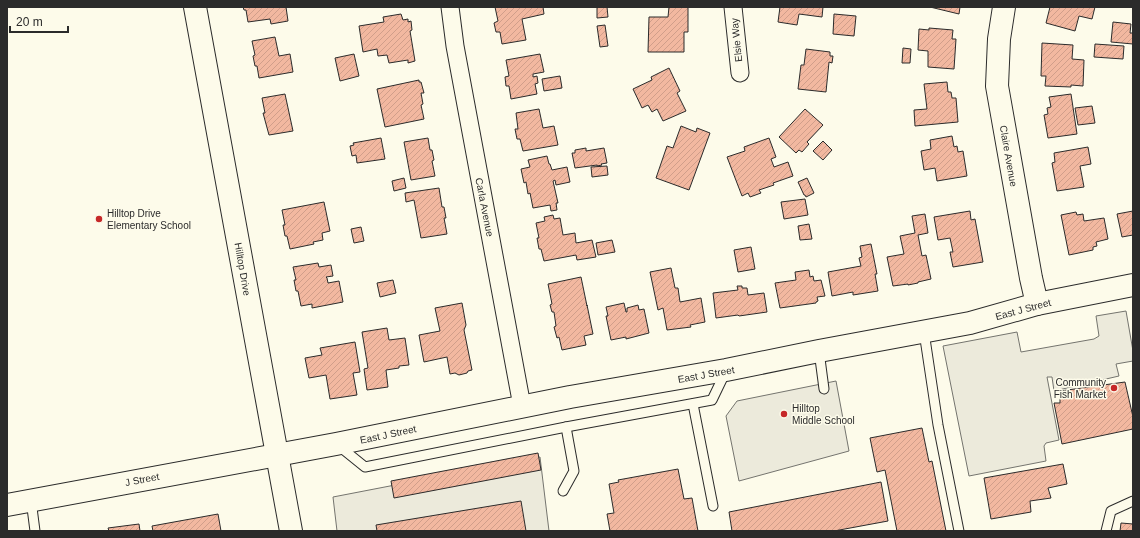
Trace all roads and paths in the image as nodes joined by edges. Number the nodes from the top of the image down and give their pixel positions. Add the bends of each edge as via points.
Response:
1 (195, 7) edge
2 (450, 7) edge
3 (733, 7) edge
4 (1004, 7) edge
5 (740, 73) dead end
6 (1133, 285) edge
7 (1037, 304) junction
8 (924, 332) junction
9 (819, 351) junction
10 (726, 370) junction
11 (824, 389) dead end
12 (693, 404) junction
13 (522, 406) junction
14 (566, 427) junction
15 (336, 444) junction
16 (277, 454) junction
17 (564, 491) dead end
18 (30, 500) junction
19 (1133, 501) edge
20 (7, 505) edge
21 (713, 506) dead end
22 (35, 531) edge
23 (291, 531) edge
24 (959, 531) edge
25 (1106, 531) edge

1 - 16 street, Hilltop Drive
2 - 13 street, Carla Avenue via 455,46
3 - 5 street, Elsie Way
4 - 7 street, Claire Avenue via 999,39 997,86
6 - 7 street, East J Street
7 - 8 street, East J Street via 970,323
8 - 9 street, East J Street
8 - 24 lane via 938,425
9 - 10 street, East J Street
9 - 11 lane
10 - 12 lane via 712,400
10 - 13 street, East J Street
12 - 14 lane
12 - 21 lane
13 - 15 street, East J Street
14 - 15 lane via 365,467
14 - 17 lane via 574,471
15 - 16 street, East J Street
16 - 18 street, J Street
16 - 23 street, Hilltop Drive
18 - 20 street, J Street
18 - 22 lane
19 - 25 lane via 1111,511

